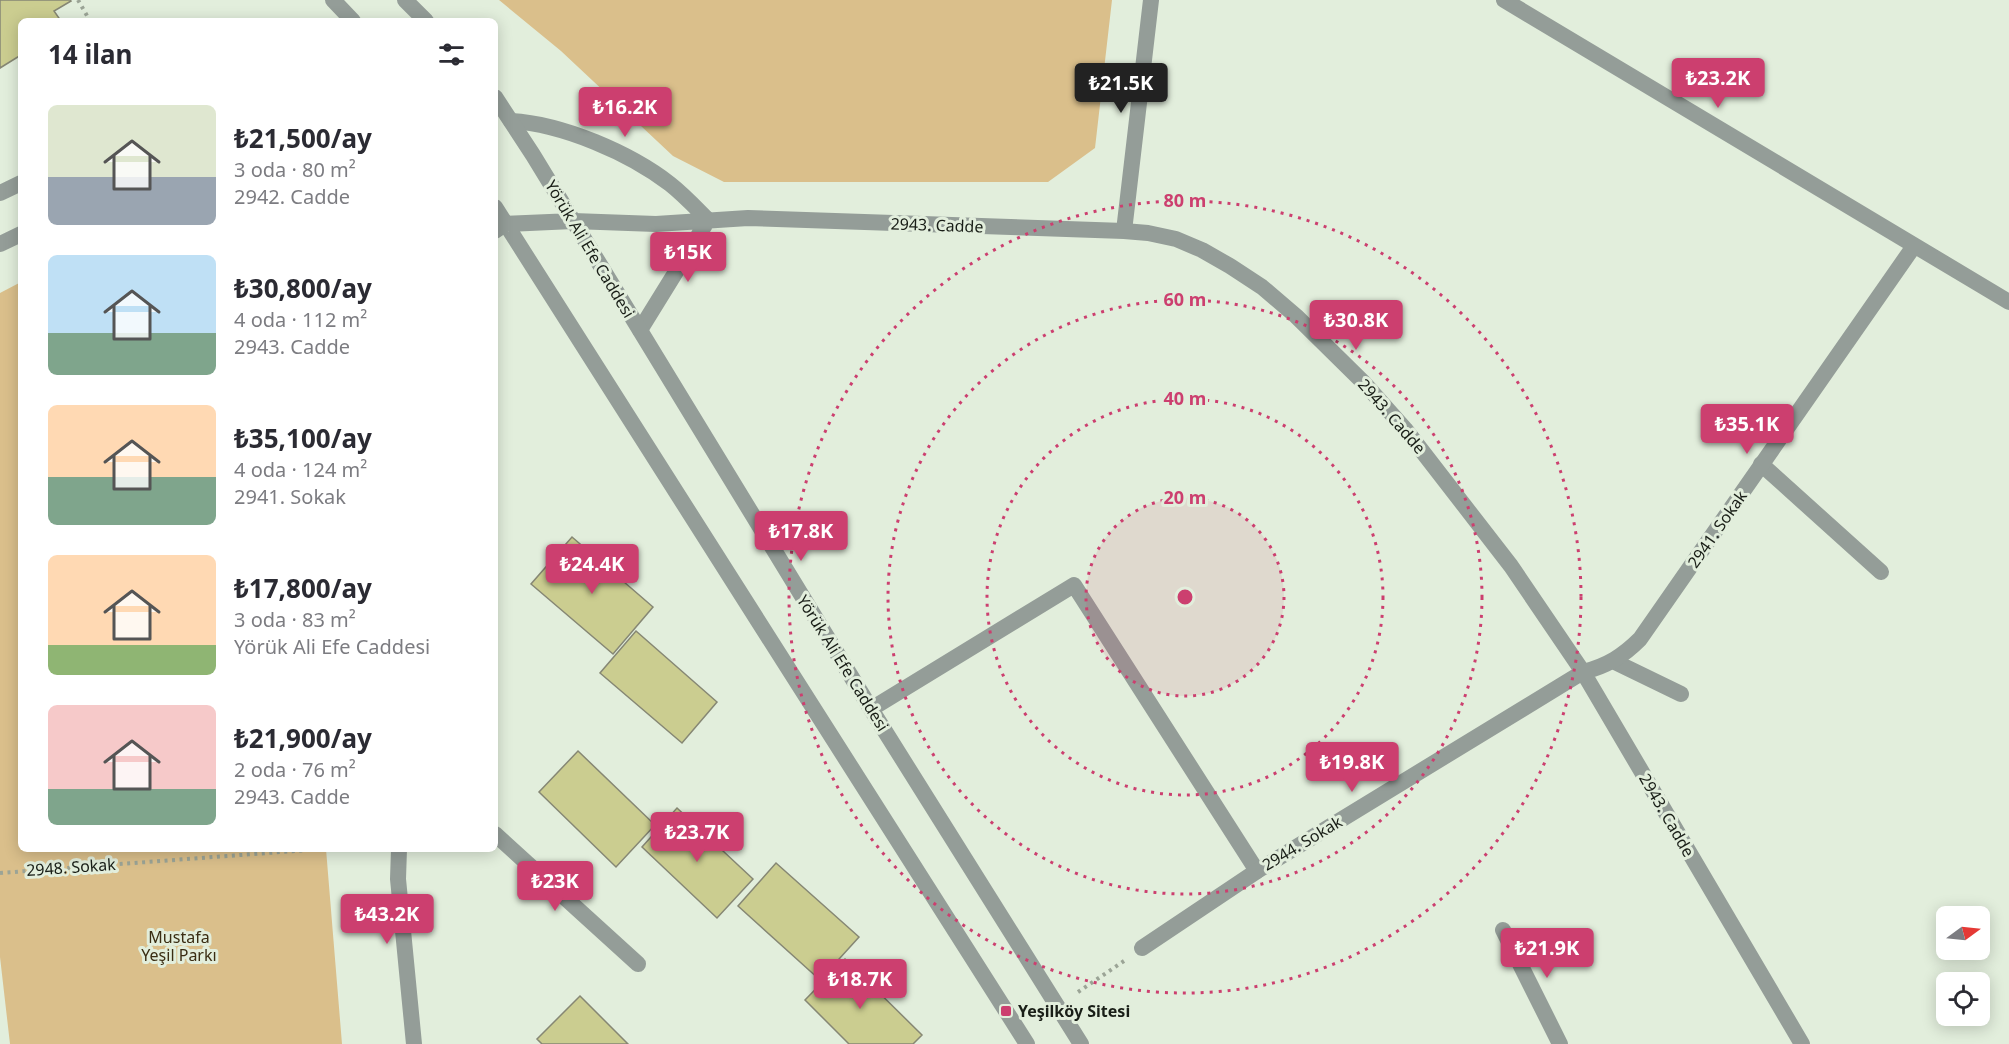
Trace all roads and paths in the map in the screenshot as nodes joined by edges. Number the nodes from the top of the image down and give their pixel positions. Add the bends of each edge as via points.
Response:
1 (78, 0) edge
2 (333, 0) edge
3 (405, 0) edge
4 (1151, 0) edge
5 (1504, 0) edge
6 (88, 18) edge
7 (349, 18) edge
8 (423, 18) edge
9 (498, 101) edge
10 (512, 121) junction
11 (18, 184) edge
12 (0, 193) edge
13 (708, 220) junction
14 (573, 221) junction
15 (500, 227) edge
16 (1124, 231) junction
17 (18, 235) edge
18 (0, 244) edge
19 (1914, 246) junction
20 (2009, 303) edge
21 (640, 330) junction
22 (1761, 464) junction
23 (1881, 572) dead end
24 (1613, 661) junction
25 (1583, 672) junction
26 (1681, 694) dead end
27 (871, 709) junction
28 (498, 837) edge
29 (281, 852) edge
30 (399, 852) edge
31 (1257, 871) junction
32 (0, 873) edge
33 (1503, 930) dead end
34 (1142, 948) joint
35 (638, 964) dead end
36 (1058, 1007) junction
37 (414, 1044) edge
38 (1027, 1044) edge
39 (1082, 1044) edge
40 (1560, 1044) edge
41 (1800, 1044) edge

1 - 6 path
2 - 7 street
3 - 8 street
4 - 16 street
5 - 19 street
9 - 10 street, Yörük Ali Efe Caddesi
10 - 13 street via 567,132 612,150 665,181
10 - 14 street, Yörük Ali Efe Caddesi
11 - 12 street
13 - 14 street, 2943. Cadde via 656,224
13 - 16 street, 2943. Cadde via 748,218
13 - 21 street
14 - 15 street, 2943. Cadde
14 - 21 street, Yörük Ali Efe Caddesi
15 - 38 street
16 - 25 street, 2943. Cadde via 1176,239 1202,250 1262,287 1296,316 1365,384 1411,437 1511,566
17 - 18 street
19 - 20 street
19 - 22 street, 2941. Sokak
21 - 27 street, Yörük Ali Efe Caddesi
22 - 23 street
22 - 24 street, 2941. Sokak via 1640,639
24 - 25 street, 2941. Sokak
24 - 26 street
25 - 31 street, 2944. Sokak
25 - 41 street, 2943. Cadde
27 - 31 street via 1074,585
27 - 36 street, Yörük Ali Efe Caddesi
28 - 35 street
29 - 32 path, 2948. Sokak
30 - 37 street
31 - 34 street, 2944. Sokak
33 - 40 street
34 - 36 path
36 - 39 street, Yörük Ali Efe Caddesi

